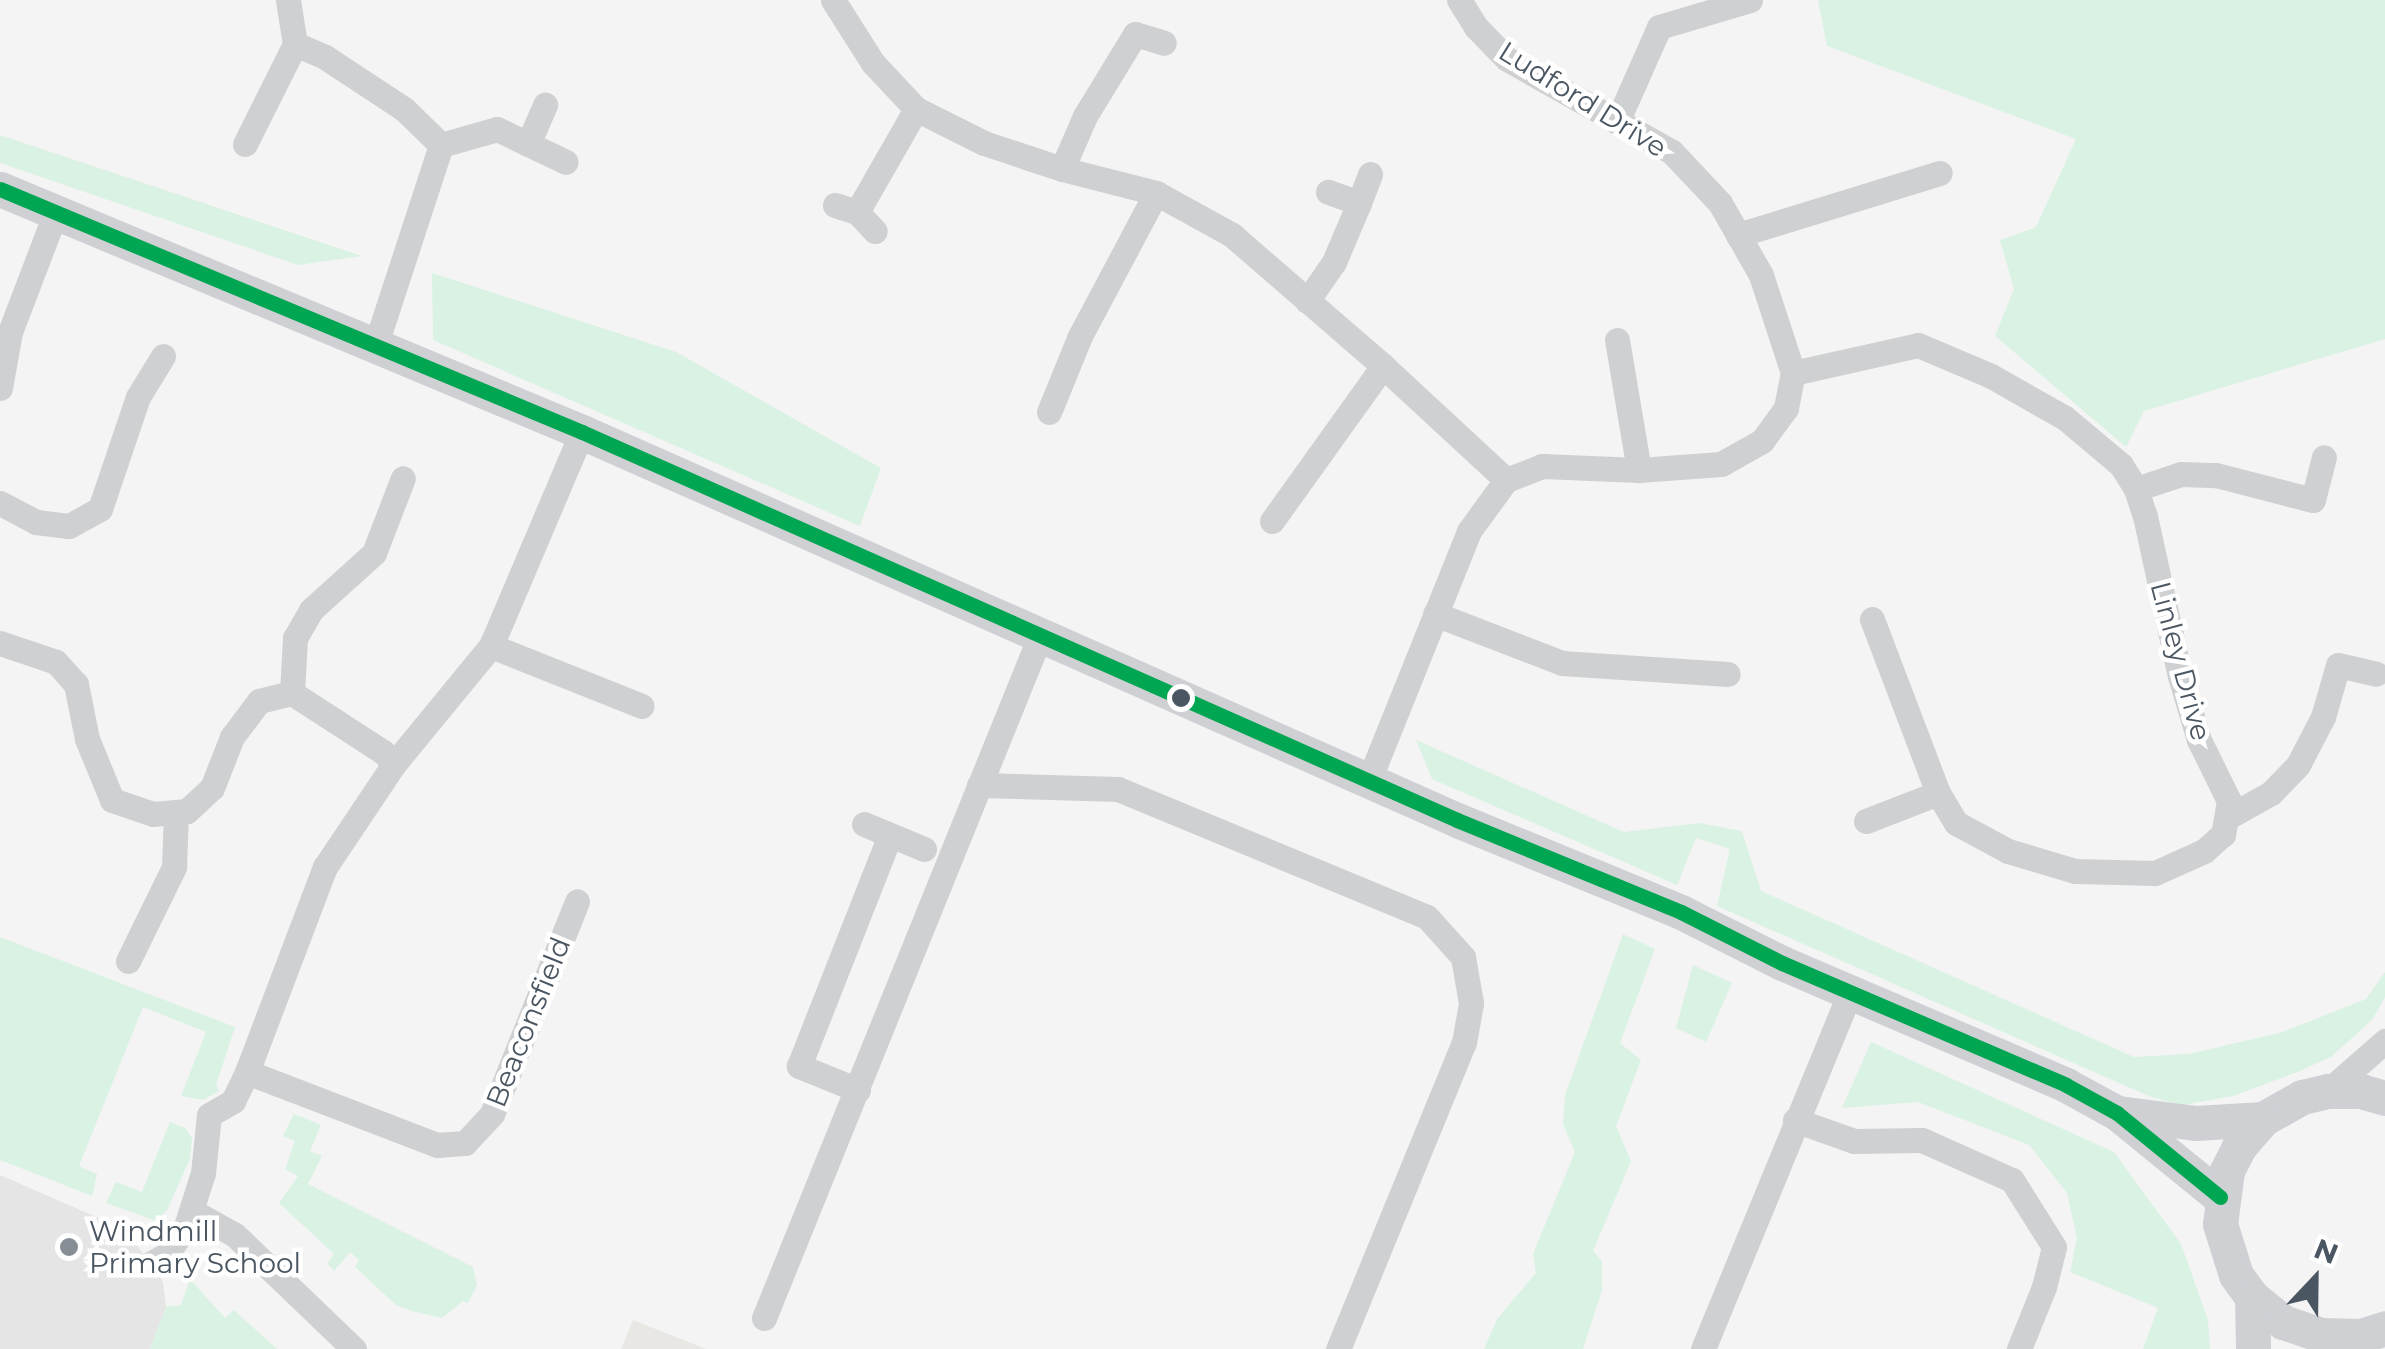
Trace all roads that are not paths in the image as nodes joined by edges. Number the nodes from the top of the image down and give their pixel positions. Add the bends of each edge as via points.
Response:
1 (288, 0) edge
2 (833, 0) edge
3 (1459, 0) edge
4 (1750, 0) edge
5 (1164, 43) dead end
6 (295, 44) junction
7 (545, 105) dead end
8 (916, 109) junction
9 (1616, 122) junction
10 (245, 144) dead end
11 (528, 144) junction
12 (441, 145) junction
13 (566, 162) dead end
14 (1062, 169) junction
15 (1940, 173) dead end
16 (1370, 174) dead end
17 (0, 188) edge
18 (1328, 192) dead end
19 (1156, 193) junction
20 (1360, 203) junction
21 (57, 209) junction
22 (875, 232) dead end
23 (1738, 235) junction
24 (1308, 301) junction
25 (1617, 340) dead end
26 (376, 344) junction
27 (163, 356) dead end
28 (1384, 366) junction
29 (1793, 373) junction
30 (0, 388) edge
31 (1049, 412) dead end
32 (582, 432) junction
33 (2324, 456) dead end
34 (1639, 470) junction
35 (402, 478) dead end
36 (1506, 480) junction
37 (2136, 488) junction
38 (0, 503) edge
39 (1272, 520) dead end
40 (1435, 614) junction
41 (1872, 619) dead end
42 (1040, 636) junction
43 (0, 643) edge
44 (491, 646) junction
45 (1728, 674) dead end
46 (2376, 674) dead end
47 (292, 693) junction
48 (642, 706) dead end
49 (394, 764) junction
50 (1369, 780) junction
51 (979, 785) junction
52 (1938, 794) junction
53 (176, 812) junction
54 (2228, 818) junction
55 (1866, 820) dead end
56 (864, 824) dead end
57 (890, 835) junction
58 (924, 848) dead end
59 (577, 901) dead end
60 (128, 962) dead end
61 (1850, 993) junction
62 (2385, 1041) edge
63 (247, 1072) junction
64 (858, 1090) junction
65 (2328, 1091) junction
66 (2385, 1098) edge
67 (2117, 1113) junction
68 (2263, 1118) junction
69 (1796, 1120) junction
70 (2220, 1197) junction
71 (192, 1211) junction
72 (150, 1264) dead end
73 (2252, 1297) junction
74 (764, 1318) dead end
75 (2364, 1338) edge
76 (354, 1349) edge
77 (1338, 1349) edge
78 (1702, 1349) edge
79 (2020, 1349) edge
80 (2253, 1349) edge

1 - 6 street
2 - 8 street via 874,63
3 - 9 street, Ludford Drive via 1506,59
4 - 9 street via 1659,27
5 - 14 street via 1129,23
6 - 10 street
6 - 12 street via 404,109
7 - 11 street
8 - 14 street
8 - 22 street via 846,208
9 - 23 street, Ludford Drive via 1672,152 1720,203
11 - 12 street via 498,129
11 - 13 street
12 - 26 street
14 - 19 street
15 - 23 street
16 - 20 street
17 - 21 street
18 - 20 street
19 - 24 street via 1232,235
19 - 31 street via 1080,336
20 - 24 street
21 - 26 street
21 - 30 street via 10,332
23 - 29 street, Ludford Drive via 1761,275
24 - 28 street
25 - 34 street
26 - 32 street
27 - 38 street via 138,397 100,509 69,526 36,522
28 - 36 street
28 - 39 street
29 - 34 street via 1786,408 1762,441 1721,464
29 - 37 street, Linley Drive via 1918,345 2065,418 2120,465
32 - 42 street
32 - 44 street
33 - 37 street via 2313,500 2216,476 2181,474
34 - 36 street via 1542,466
35 - 47 street via 374,553 312,610 296,638
36 - 40 street via 1469,531
37 - 54 street, Linley Drive via 2180,676 2199,740 2228,800
40 - 45 street via 1562,662
40 - 50 street
41 - 52 street
42 - 50 street
42 - 51 street
43 - 53 street via 56,662 76,684 112,800 153,814
44 - 48 street
44 - 49 street
46 - 54 street via 2338,664 2323,717 2298,766
47 - 49 street
47 - 53 street via 259,702 232,737 212,788 187,811
49 - 63 street via 325,867
50 - 61 street via 1681,912
51 - 64 street
51 - 77 street via 1118,789 1427,917 1463,958 1471,1003 1464,1042
52 - 54 street via 1956,823 2008,850 2075,871 2155,873 2204,851
52 - 55 street
53 - 60 street via 174,867
56 - 57 street
57 - 58 street
57 - 64 street via 800,1066
59 - 63 street, Beaconsfield via 492,1114 465,1143 437,1145
61 - 67 street
61 - 69 street
62 - 65 street
63 - 71 street via 233,1101 209,1115
64 - 74 street
65 - 66 street
65 - 68 street
67 - 68 street via 2196,1123
67 - 70 street
68 - 70 street via 2239,1147
69 - 78 street
69 - 79 street via 1854,1141 1922,1140 2012,1180 2054,1246
70 - 73 street via 2225,1250
71 - 72 street via 179,1240
71 - 76 street via 235,1235
73 - 75 street via 2283,1322 2322,1335
73 - 80 street

